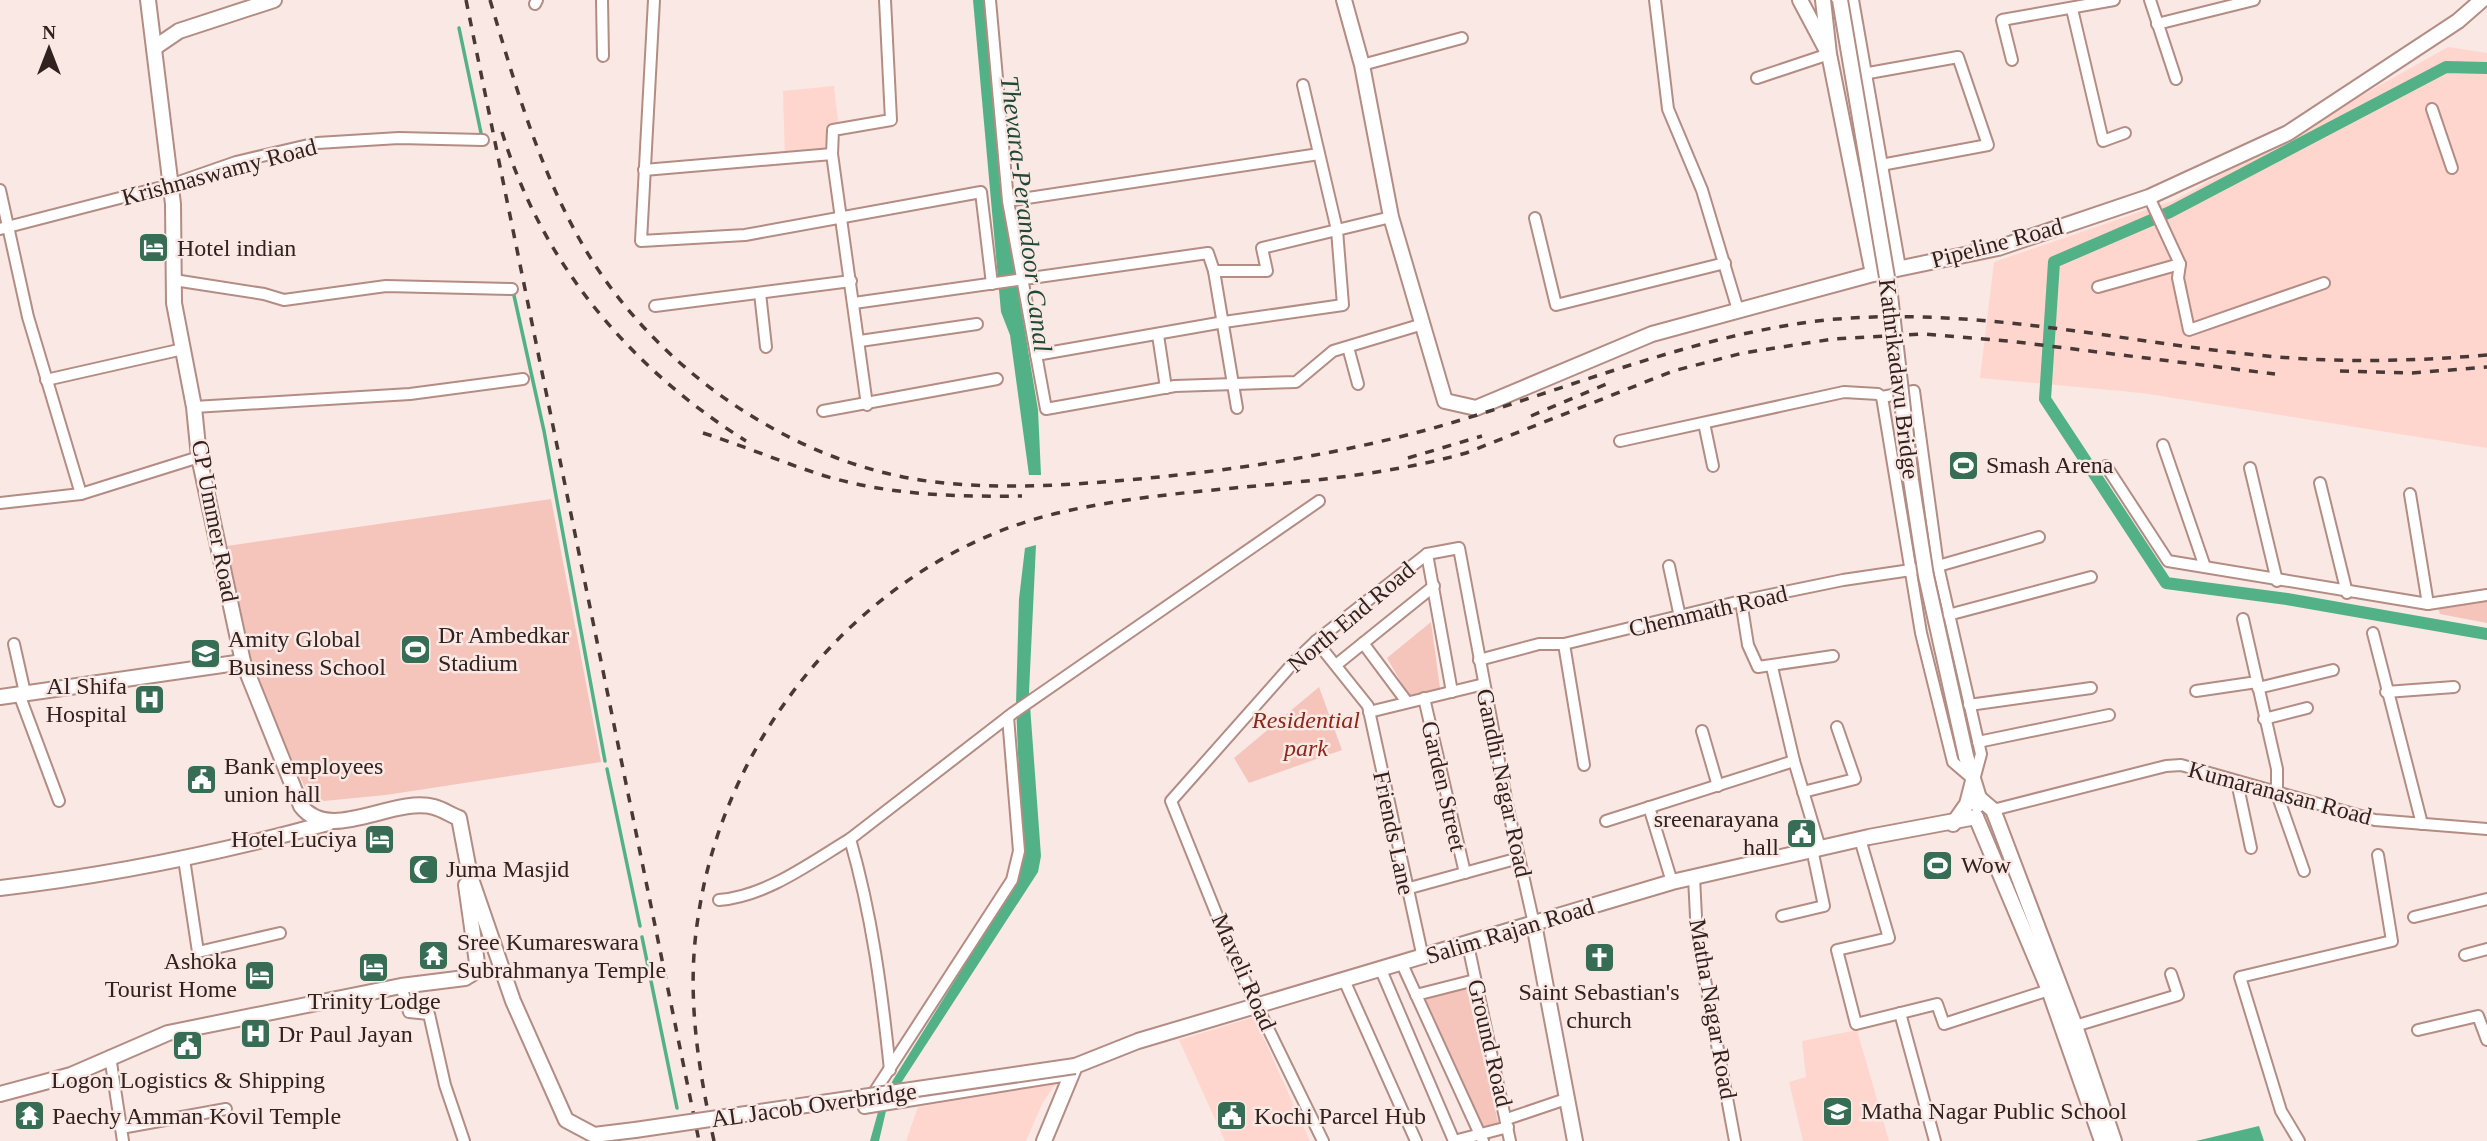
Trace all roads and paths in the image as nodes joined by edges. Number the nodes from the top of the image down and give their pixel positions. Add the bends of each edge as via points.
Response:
1 (148, 0) edge
2 (274, 0) edge
3 (602, 0) edge
4 (654, 0) edge
5 (885, 0) edge
6 (990, 0) edge
7 (1344, 0) edge
8 (1655, 0) edge
9 (1800, 0) edge
10 (1823, 0) edge
11 (1840, 0) edge
12 (1851, 0) edge
13 (2115, 0) edge
14 (2150, 0) edge
15 (2254, 0) edge
16 (2482, 0) edge
17 (2072, 9) junction
18 (2157, 24) junction
19 (152, 30) junction
20 (179, 31) junction
21 (1462, 38) dead end
22 (154, 48) junction
23 (1829, 54) junction
24 (603, 56) dead end
25 (2012, 60) dead end
26 (1362, 65) junction
27 (1757, 78) dead end
28 (1864, 78) junction
29 (2176, 79) dead end
30 (1303, 85) dead end
31 (1837, 87) junction
32 (2432, 109) dead end
33 (2125, 134) dead end
34 (483, 140) dead end
35 (832, 154) junction
36 (1319, 154) junction
37 (1881, 165) junction
38 (2452, 168) dead end
39 (643, 170) junction
40 (170, 185) junction
41 (0, 190) edge
42 (1008, 201) junction
43 (2151, 202) junction
44 (842, 217) junction
45 (1391, 217) junction
46 (1535, 218) dead end
47 (4, 228) edge
48 (1337, 230) junction
49 (1725, 263) junction
50 (2180, 264) junction
51 (1898, 268) junction
52 (1214, 271) junction
53 (1873, 274) junction
54 (174, 280) junction
55 (851, 281) junction
56 (1019, 281) junction
57 (995, 284) junction
58 (2324, 284) dead end
59 (2098, 287) dead end
60 (512, 289) dead end
61 (760, 292) junction
62 (855, 303) junction
63 (655, 306) dead end
64 (1738, 310) junction
65 (1224, 322) junction
66 (977, 324) dead end
67 (1423, 324) junction
68 (1158, 335) junction
69 (860, 341) junction
70 (766, 347) dead end
71 (1348, 347) junction
72 (183, 349) junction
73 (1036, 355) junction
74 (523, 379) dead end
75 (997, 379) dead end
76 (46, 380) junction
77 (1231, 384) junction
78 (1359, 384) dead end
79 (1166, 388) junction
80 (1882, 397) junction
81 (867, 405) junction
82 (194, 407) junction
83 (1237, 408) dead end
84 (823, 411) dead end
85 (1704, 423) junction
86 (1620, 441) dead end
87 (2163, 445) dead end
88 (199, 457) junction
89 (1713, 466) dead end
90 (2106, 466) dead end
91 (2250, 468) dead end
92 (2320, 483) dead end
93 (81, 494) junction
94 (2410, 494) dead end
95 (1319, 501) dead end
96 (0, 503) edge
97 (2039, 537) dead end
98 (1459, 548) joint
99 (1427, 554) junction
100 (1669, 566) dead end
101 (1938, 566) junction
102 (2205, 567) junction
103 (1910, 569) junction
104 (2091, 577) dead end
105 (2277, 581) junction
106 (1434, 586) junction
107 (2347, 593) junction
108 (2487, 595) edge
109 (1741, 601) junction
110 (2428, 604) junction
111 (1948, 615) junction
112 (1680, 617) junction
113 (2243, 619) dead end
114 (2373, 633) dead end
115 (1316, 642) junction
116 (14, 643) dead end
117 (1363, 643) junction
118 (1564, 644) junction
119 (1833, 656) dead end
120 (1479, 660) junction
121 (243, 662) junction
122 (1336, 665) junction
123 (1772, 667) junction
124 (2333, 670) dead end
125 (1484, 684) junction
126 (2257, 685) junction
127 (2454, 687) dead end
128 (2091, 688) dead end
129 (2196, 691) dead end
130 (1452, 692) junction
131 (2386, 692) junction
132 (22, 693) junction
133 (0, 697) edge
134 (1424, 698) junction
135 (1407, 702) junction
136 (1969, 705) junction
137 (2307, 708) dead end
138 (1369, 712) junction
139 (1011, 715) junction
140 (2109, 715) dead end
141 (2264, 719) junction
142 (1837, 727) dead end
143 (1702, 731) dead end
144 (1978, 742) junction
145 (1794, 761) junction
146 (1584, 765) dead end
147 (1973, 780) junction
148 (2237, 782) junction
149 (1718, 786) junction
150 (1803, 792) junction
151 (2277, 794) junction
152 (1979, 798) junction
153 (1171, 800) joint
154 (59, 801) dead end
155 (1650, 807) junction
156 (1993, 810) junction
157 (1976, 817) junction
158 (1605, 821) dead end
159 (328, 823) junction
160 (1953, 824) junction
161 (2422, 824) junction
162 (2487, 830) edge
163 (850, 839) junction
164 (1860, 839) junction
165 (2251, 848) dead end
166 (1816, 849) junction
167 (2378, 855) dead end
168 (1519, 858) junction
169 (184, 859) junction
170 (2304, 871) dead end
171 (1465, 873) junction
172 (470, 876) junction
173 (1694, 877) junction
174 (1672, 882) junction
175 (0, 888) edge
176 (1406, 889) junction
177 (2487, 899) edge
178 (719, 900) dead end
179 (1782, 916) dead end
180 (2414, 917) dead end
181 (1534, 924) junction
182 (281, 933) dead end
183 (1468, 945) junction
184 (2487, 949) edge
185 (2465, 955) dead end
186 (1423, 958) junction
187 (1402, 964) junction
188 (1381, 970) junction
189 (2171, 974) dead end
190 (1344, 980) junction
191 (1475, 980) junction
192 (401, 986) junction
193 (2049, 990) junction
194 (1416, 995) junction
195 (1257, 1005) junction
196 (1900, 1013) junction
197 (2075, 1026) junction
198 (2418, 1030) dead end
199 (2487, 1040) edge
200 (110, 1056) junction
201 (890, 1070) junction
202 (1072, 1071) junction
203 (0, 1094) edge
204 (1566, 1099) junction
205 (2096, 1104) junction
206 (226, 1109) dead end
207 (1507, 1123) junction
208 (121, 1128) junction
209 (1482, 1138) edge
210 (123, 1141) edge
211 (464, 1141) edge
212 (1044, 1141) edge
213 (1323, 1141) edge
214 (1416, 1141) edge
215 (1454, 1141) edge
216 (1510, 1141) edge
217 (1575, 1141) edge
218 (1735, 1141) edge
219 (1935, 1141) edge
220 (2102, 1141) edge
221 (2114, 1141) edge
222 (2299, 1141) edge

1 - 19 main road, CP Ummer Road
2 - 20 main road
3 - 24 street
4 - 39 street
5 - 35 street via 891,120 833,130
6 - 42 street
7 - 26 main road
8 - 49 street via 1668,109 1702,190
9 - 23 main road
10 - 23 main road
11 - 147 main road, Kathrikadavu Bridge, bridge via 1890,295 1926,576
12 - 28 main road
13 - 17 street
14 - 18 street
15 - 18 street
16 - 43 main road, Pipeline Road via 2458,21 2288,133
17 - 25 street via 2002,20
17 - 33 street via 2103,141
18 - 29 street
19 - 20 main road
19 - 22 main road, CP Ummer Road
20 - 22 main road
21 - 26 street
22 - 40 main road, CP Ummer Road
23 - 27 street
23 - 31 main road
26 - 45 main road
28 - 31 main road
28 - 37 main road
28 - 37 street via 1958,57 1988,145
30 - 36 street
31 - 53 main road
32 - 38 street
34 - 40 street, Krishnaswamy Road via 399,138 317,143 236,162
35 - 39 street
35 - 44 street
36 - 42 street
36 - 48 street
37 - 51 main road
39 - 44 street via 641,241 745,234
40 - 47 street, Krishnaswamy Road
40 - 54 main road, CP Ummer Road
41 - 47 street
42 - 56 street
43 - 50 street
43 - 51 main road, Pipeline Road via 1998,248
44 - 55 street
44 - 57 street via 981,192
45 - 48 street
45 - 67 main road
46 - 49 street via 1556,305
47 - 76 street
48 - 52 street via 1262,248 1267,271
48 - 65 street via 1343,305
49 - 64 street
50 - 58 street via 2178,278 2189,330
50 - 59 street
51 - 53 main road, Pipeline Road
52 - 56 street via 1208,253
52 - 65 street
53 - 64 main road, Pipeline Road
54 - 60 street via 284,300 386,286
54 - 72 main road, CP Ummer Road
55 - 61 street
55 - 62 street
56 - 57 street
56 - 73 street
57 - 62 street
61 - 63 street
61 - 70 street
62 - 69 street
64 - 67 main road, Pipeline Road via 1652,334 1476,408 1445,401
65 - 68 street
65 - 77 street
66 - 69 street
67 - 71 street
68 - 73 street
68 - 79 street
69 - 81 street
71 - 77 street via 1333,351 1296,382
71 - 78 street
72 - 76 street
72 - 82 main road, CP Ummer Road
73 - 79 street via 1045,409
74 - 82 street via 410,394
75 - 81 street
76 - 93 street
77 - 79 street
77 - 83 street
80 - 85 street via 1844,392
80 - 101 street via 1914,391
80 - 103 street
81 - 84 street
82 - 88 main road, CP Ummer Road
85 - 86 street
85 - 89 street
87 - 102 street
88 - 93 street
88 - 121 main road, CP Ummer Road
90 - 102 street via 2168,561
91 - 105 street
92 - 107 street
93 - 96 street
94 - 110 street
95 - 139 street
97 - 101 street, Chemmath Road
98 - 99 street, North End Road
98 - 120 street, Gandhi Nagar Road
99 - 106 street
99 - 115 street, North End Road
100 - 112 street
101 - 103 street, Chemmath Road
101 - 111 street
102 - 105 street
103 - 109 street, Chemmath Road
103 - 147 street via 1953,762
104 - 111 street
105 - 107 street
106 - 117 street
106 - 130 street
107 - 110 street
108 - 110 street
109 - 112 street, Chemmath Road
109 - 123 street via 1752,658 1758,667
111 - 136 street
112 - 118 street, Chemmath Road
113 - 126 street
114 - 131 street
115 - 122 street, Friends Lane
115 - 153 street, North End Road
116 - 132 street
117 - 122 street
117 - 135 street
118 - 120 street, Chemmath Road via 1539,643
118 - 146 street
119 - 123 street
120 - 125 street, Gandhi Nagar Road
121 - 132 main road
121 - 159 main road, CP Ummer Road via 301,806
122 - 138 street, Friends Lane
123 - 145 street
124 - 126 street
125 - 130 street
125 - 168 street, Gandhi Nagar Road
126 - 129 street
126 - 141 street
127 - 131 street
128 - 136 street
130 - 134 street
131 - 161 street
132 - 133 main road
132 - 154 street
134 - 135 street
134 - 171 street, Garden Street
135 - 138 street
136 - 144 street
137 - 141 street
138 - 176 street, Friends Lane
139 - 163 street
139 - 201 street via 1019,851 1012,880
140 - 144 street
141 - 151 street via 2277,769
142 - 150 street via 1855,779
143 - 149 street
144 - 147 street via 1981,754
145 - 149 street
145 - 150 street
147 - 152 main road, Kathrikadavu Bridge
147 - 160 main road via 1967,804
148 - 151 street, Kumaranasan Road
148 - 156 street, Kumaranasan Road via 2196,768 2166,766
148 - 165 street
149 - 155 street
150 - 166 street
151 - 161 street, Kumaranasan Road via 2375,820
151 - 170 street
152 - 156 main road
152 - 157 main road
153 - 195 street, Maveli Road
155 - 158 street
155 - 174 street
156 - 197 main road
157 - 160 main road, Salim Rajan Road
157 - 193 main road
159 - 169 main road
159 - 172 main road via 405,806 433,806 459,818
160 - 164 main road, Salim Rajan Road
161 - 162 street, Kumaranasan Road
163 - 178 street via 790,875 734,899
163 - 201 street via 873,938
164 - 166 main road, Salim Rajan Road
164 - 196 street via 1889,938 1837,950 1856,1024
166 - 173 main road, Salim Rajan Road
166 - 179 street via 1824,906
167 - 222 street via 2392,941 2240,977 2281,1111
168 - 171 street
168 - 181 street, Gandhi Nagar Road
169 - 175 main road via 74,880
169 - 182 street via 198,952
171 - 176 street
172 - 192 main road via 465,887 478,970 465,978
172 - 202 main road, AL Jacob Overbridge, bridge via 513,1001 552,1092 566,1120 594,1135
173 - 174 main road, Salim Rajan Road
173 - 218 street, Matha Nagar Road via 1697,937
174 - 181 main road, Salim Rajan Road
176 - 186 street, Friends Lane
177 - 180 street
181 - 183 main road, Salim Rajan Road
181 - 204 main road, Gandhi Nagar Road
183 - 186 main road, Salim Rajan Road
183 - 191 street, Ground Road
184 - 185 street
186 - 187 main road, Salim Rajan Road
187 - 188 main road, Salim Rajan Road
187 - 194 street
188 - 190 main road, Salim Rajan Road
188 - 215 street
189 - 197 street via 2178,995
190 - 195 main road, Salim Rajan Road
190 - 214 street
191 - 194 street
191 - 207 street, Ground Road
192 - 200 main road via 168,1033
192 - 211 street via 409,1012 429,1014
193 - 196 street via 1944,1024 1937,1004
193 - 205 main road
194 - 209 street
195 - 202 main road, Salim Rajan Road via 1138,1041
195 - 213 street, Maveli Road
196 - 219 street
197 - 205 main road
198 - 199 street via 2477,1016
200 - 203 main road via 71,1075
200 - 208 street
201 - 202 street via 864,1108
202 - 212 main road
204 - 207 street
204 - 217 main road, Gandhi Nagar Road
205 - 220 main road
205 - 221 main road
206 - 208 street
207 - 209 street
207 - 216 street, Ground Road
208 - 210 street
209 - 215 street

